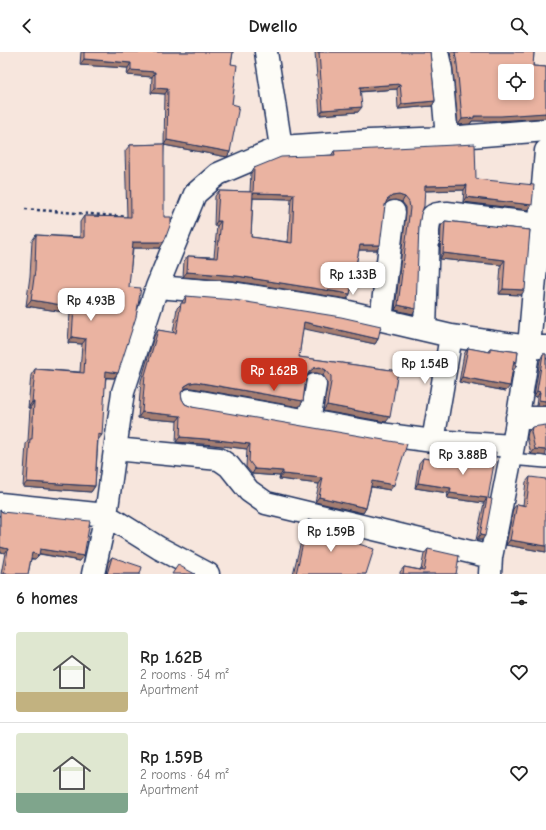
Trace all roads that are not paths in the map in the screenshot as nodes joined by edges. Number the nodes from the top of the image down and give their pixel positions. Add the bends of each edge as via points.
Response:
1 (266, 52) edge
2 (437, 52) edge
3 (546, 130) edge
4 (447, 138) junction
5 (281, 147) junction
6 (546, 151) edge
7 (394, 212) dead end
8 (540, 224) junction
9 (157, 287) junction
10 (381, 320) junction
11 (425, 330) junction
12 (450, 336) junction
13 (537, 347) edge
14 (315, 385) dead end
15 (190, 400) dead end
16 (517, 418) junction
17 (546, 418) edge
18 (309, 422) junction
19 (433, 441) junction
20 (115, 449) junction
21 (512, 452) junction
22 (546, 462) edge
23 (0, 504) edge
24 (106, 514) junction
25 (491, 566) edge
26 (93, 574) edge
27 (208, 574) edge

1 - 5 street
2 - 4 street
3 - 4 street
4 - 5 street
5 - 9 street via 218,174 195,194
6 - 8 street
7 - 10 street
8 - 11 street via 447,213 434,215 429,220 428,231
8 - 13 street
9 - 10 street via 232,292 340,310
9 - 20 street via 123,392
10 - 11 street
11 - 12 street
12 - 13 street
12 - 19 street
13 - 16 street
14 - 18 street
15 - 18 street
16 - 17 street
16 - 21 street
18 - 19 street
19 - 21 street
20 - 24 street
20 - 25 street via 219,459 229,466 249,491 266,502
21 - 22 lane
21 - 25 street
23 - 24 street
24 - 26 street
24 - 27 street via 159,548

